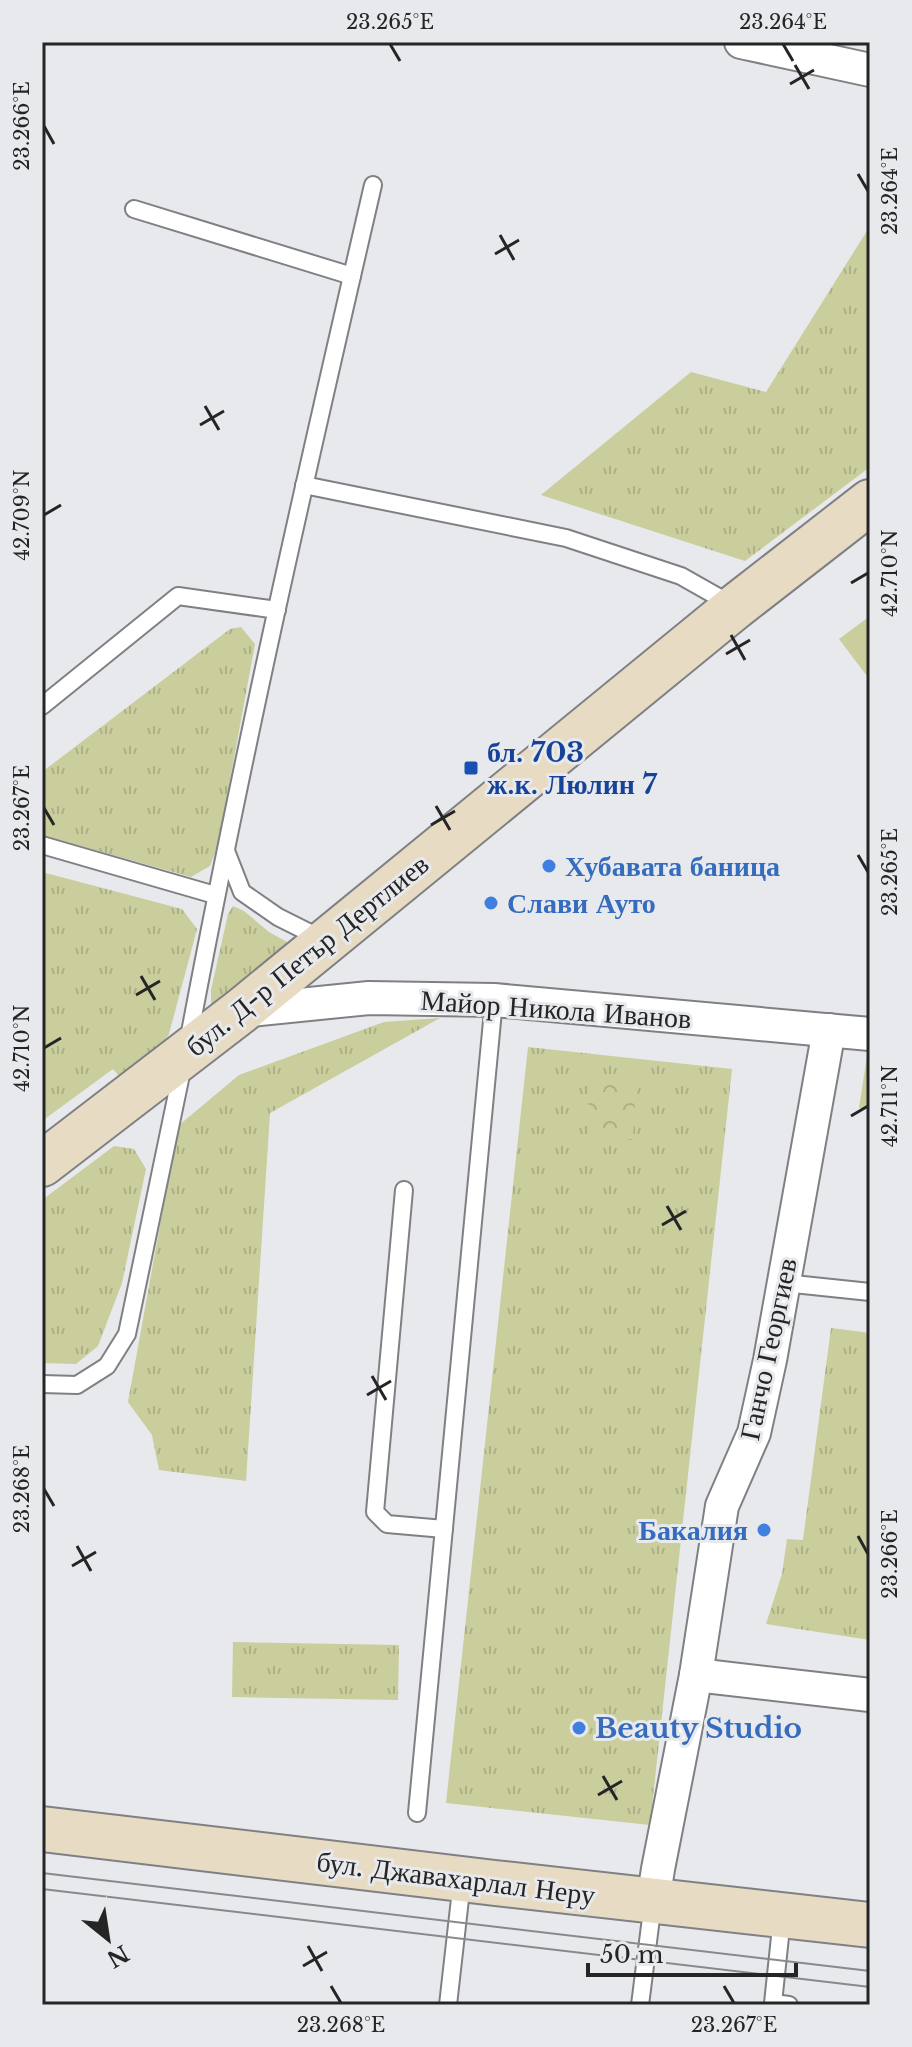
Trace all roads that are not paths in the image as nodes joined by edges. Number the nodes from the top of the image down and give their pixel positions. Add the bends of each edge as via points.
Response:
1 (741, 42) edge
2 (870, 70) edge
3 (373, 185) dead end
4 (134, 209) dead end
5 (352, 276) junction
6 (304, 485) junction
7 (870, 502) edge
8 (735, 607) junction
9 (277, 610) junction
10 (42, 706) edge
11 (42, 845) edge
12 (225, 850) junction
13 (215, 895) junction
14 (326, 941) junction
15 (494, 1000) junction
16 (241, 1011) junction
17 (829, 1030) junction
18 (870, 1034) edge
19 (186, 1053) junction
20 (42, 1164) edge
21 (404, 1190) dead end
22 (784, 1283) junction
23 (870, 1292) edge
24 (42, 1384) edge
25 (444, 1529) junction
26 (696, 1675) junction
27 (870, 1695) edge
28 (417, 1813) dead end
29 (42, 1829) edge
30 (462, 1880) junction
31 (653, 1901) junction
32 (783, 1916) junction
33 (870, 1925) edge
34 (448, 2005) edge
35 (640, 2005) edge
36 (789, 2005) edge

1 - 2 street
3 - 5 lane
4 - 5 lane
5 - 6 lane
6 - 8 lane via 566,538 681,576
6 - 9 lane
7 - 8 main road, бул. Д-р Петър Дертлиев
8 - 14 main road, бул. Д-р Петър Дертлиев
9 - 10 lane via 178,596
9 - 12 lane
11 - 13 lane
12 - 13 lane
12 - 14 lane via 242,892
13 - 19 lane
14 - 16 main road, бул. Д-р Петър Дертлиев
15 - 16 street, Майор Никола Иванов via 369,998
15 - 17 street, Майор Никола Иванов
15 - 25 lane
16 - 19 main road, бул. Д-р Петър Дертлиев
17 - 18 street, Майор Никола Иванов
17 - 22 street, Ганчо Георгиев
19 - 20 main road, бул. Д-р Петър Дертлиев
19 - 24 lane via 127,1334 107,1366 77,1385
21 - 25 lane via 375,1512 387,1524
22 - 23 lane
22 - 26 street, Ганчо Георгиев via 754,1433 722,1506
25 - 28 lane
26 - 27 street
26 - 31 street, Ганчо Георгиев
29 - 30 main road, бул. Джавахарлал Неру
30 - 31 main road, бул. Джавахарлал Неру
30 - 34 lane
31 - 32 main road, бул. Джавахарлал Неру
31 - 35 lane
32 - 33 main road, бул. Джавахарлал Неру
32 - 36 lane via 773,2003

